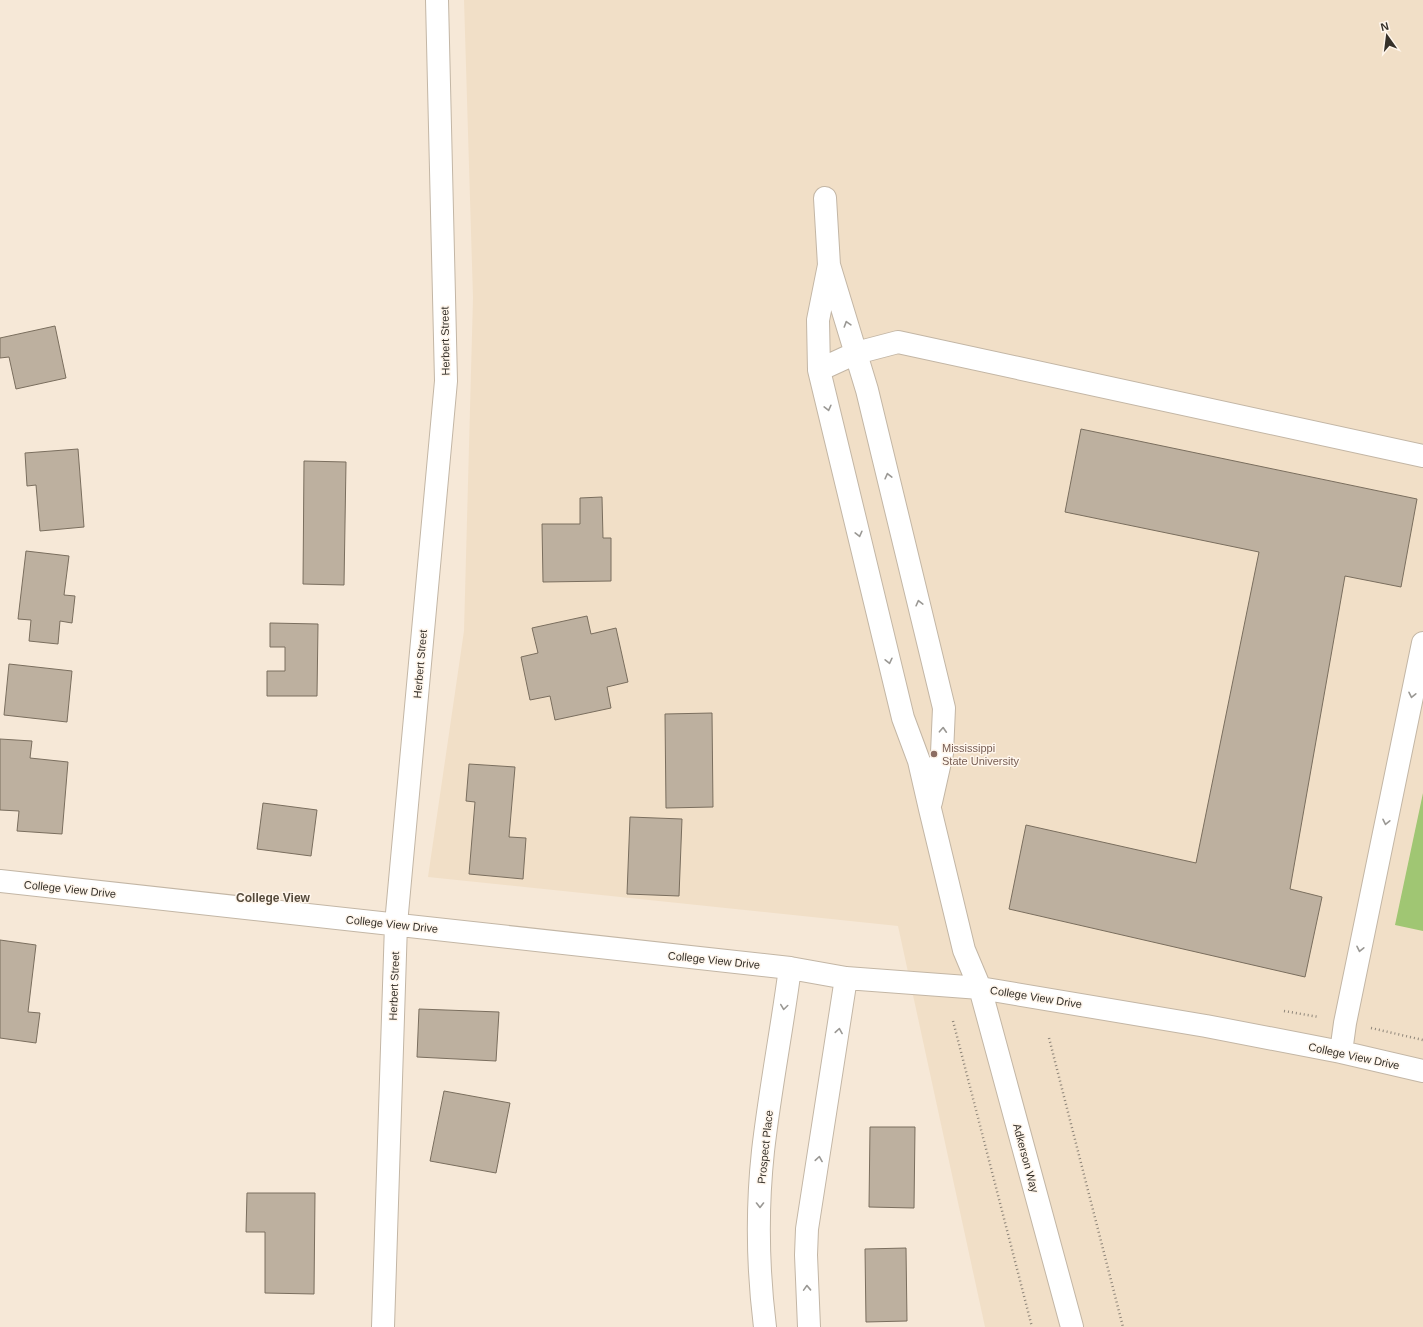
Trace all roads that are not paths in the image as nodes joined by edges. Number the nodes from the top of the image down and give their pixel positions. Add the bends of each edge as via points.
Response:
1 (437, 0) edge
2 (825, 198) dead end
3 (829, 265) junction
4 (856, 353) junction
5 (819, 370) junction
6 (1423, 456) edge
7 (1423, 643) edge
8 (930, 809) junction
9 (0, 881) edge
10 (396, 924) junction
11 (790, 968) junction
12 (846, 978) junction
13 (980, 988) junction
14 (1341, 1052) junction
15 (1423, 1071) edge
16 (383, 1327) edge
17 (765, 1327) edge
18 (809, 1327) edge
19 (1072, 1327) edge

1 - 10 street, Herbert Street via 446,381
2 - 3 street
4 -> 3 street
3 - 5 street, Adkerson Way via 818,320
4 - 5 street
4 - 6 street via 898,342
8 -> 4 street via 942,753 944,708
5 -> 8 street, Adkerson Way via 903,718 919,761
7 -> 14 street
8 - 13 street, Adkerson Way via 964,950
9 - 10 street, College View Drive
10 - 11 street, College View Drive
10 - 16 street, Herbert Street
11 - 12 street, College View Drive
11 -> 17 street, Prospect Place via 763,1152 760,1251
12 - 13 street, College View Drive
18 -> 12 street via 807,1229
13 - 14 street, College View Drive via 1206,1026
13 - 19 street, Adkerson Way
14 - 15 street, College View Drive

